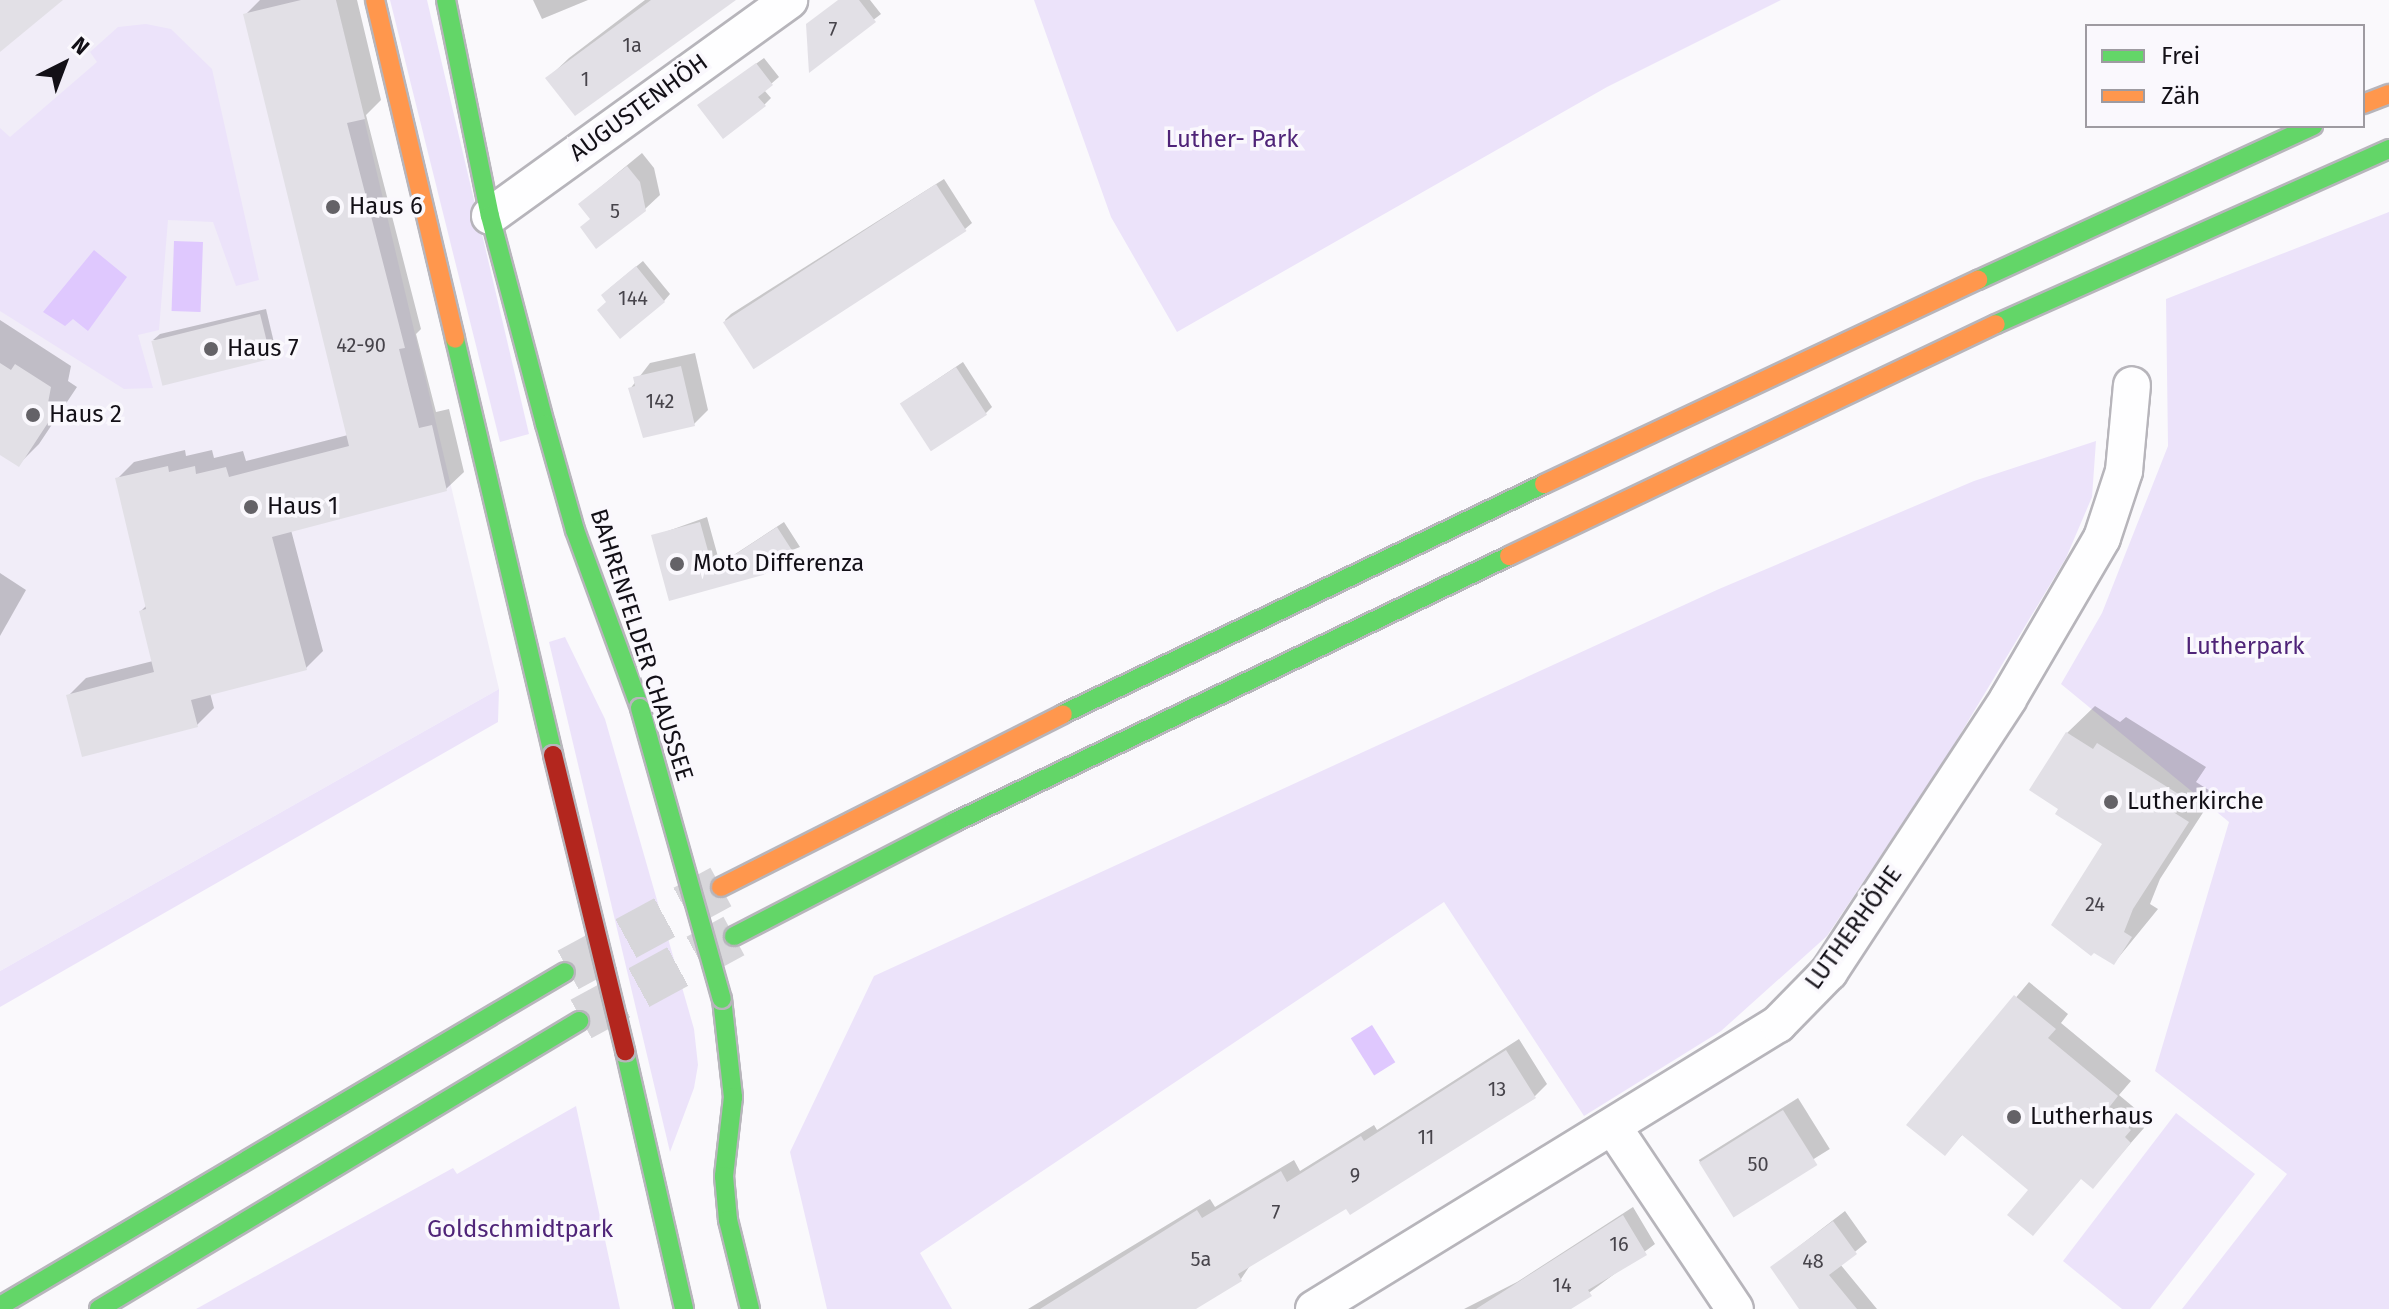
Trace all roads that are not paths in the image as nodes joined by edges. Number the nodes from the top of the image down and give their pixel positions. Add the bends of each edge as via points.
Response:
1 (375, 0) edge
2 (446, 0) edge
3 (789, 0) edge
4 (2389, 94) edge
5 (2365, 103) edge
6 (2309, 128) edge
7 (2389, 149) edge
8 (490, 216) junction
9 (2132, 385) dead end
10 (721, 887) tunnel mouth
11 (734, 936) tunnel mouth
12 (565, 972) tunnel mouth
13 (579, 1021) tunnel mouth
14 (1613, 1127) junction
15 (0, 1306) edge
16 (99, 1309) edge
17 (684, 1309) edge
18 (750, 1309) edge
19 (1314, 1309) edge
20 (1735, 1309) edge

1 - 17 main road, bridge
2 - 8 main road, BAHRENFELDER CHAUSSEE
3 - 8 street, AUGUSTENHÖH
4 - 5 main road
6 - 10 main road via 1733,393 938,774
7 - 11 main road via 1930,353 955,822
8 - 18 main road, BAHRENFELDER CHAUSSEE, bridge via 575,530 640,708 722,999 733,1097 724,1176 728,1220
9 - 14 street, LUTHERHÖHE via 2124,471 2102,538 2008,699 1829,972 1778,1024
12 - 15 main road
13 - 16 main road
14 - 19 street, LUTHERHÖHE
14 - 20 street

